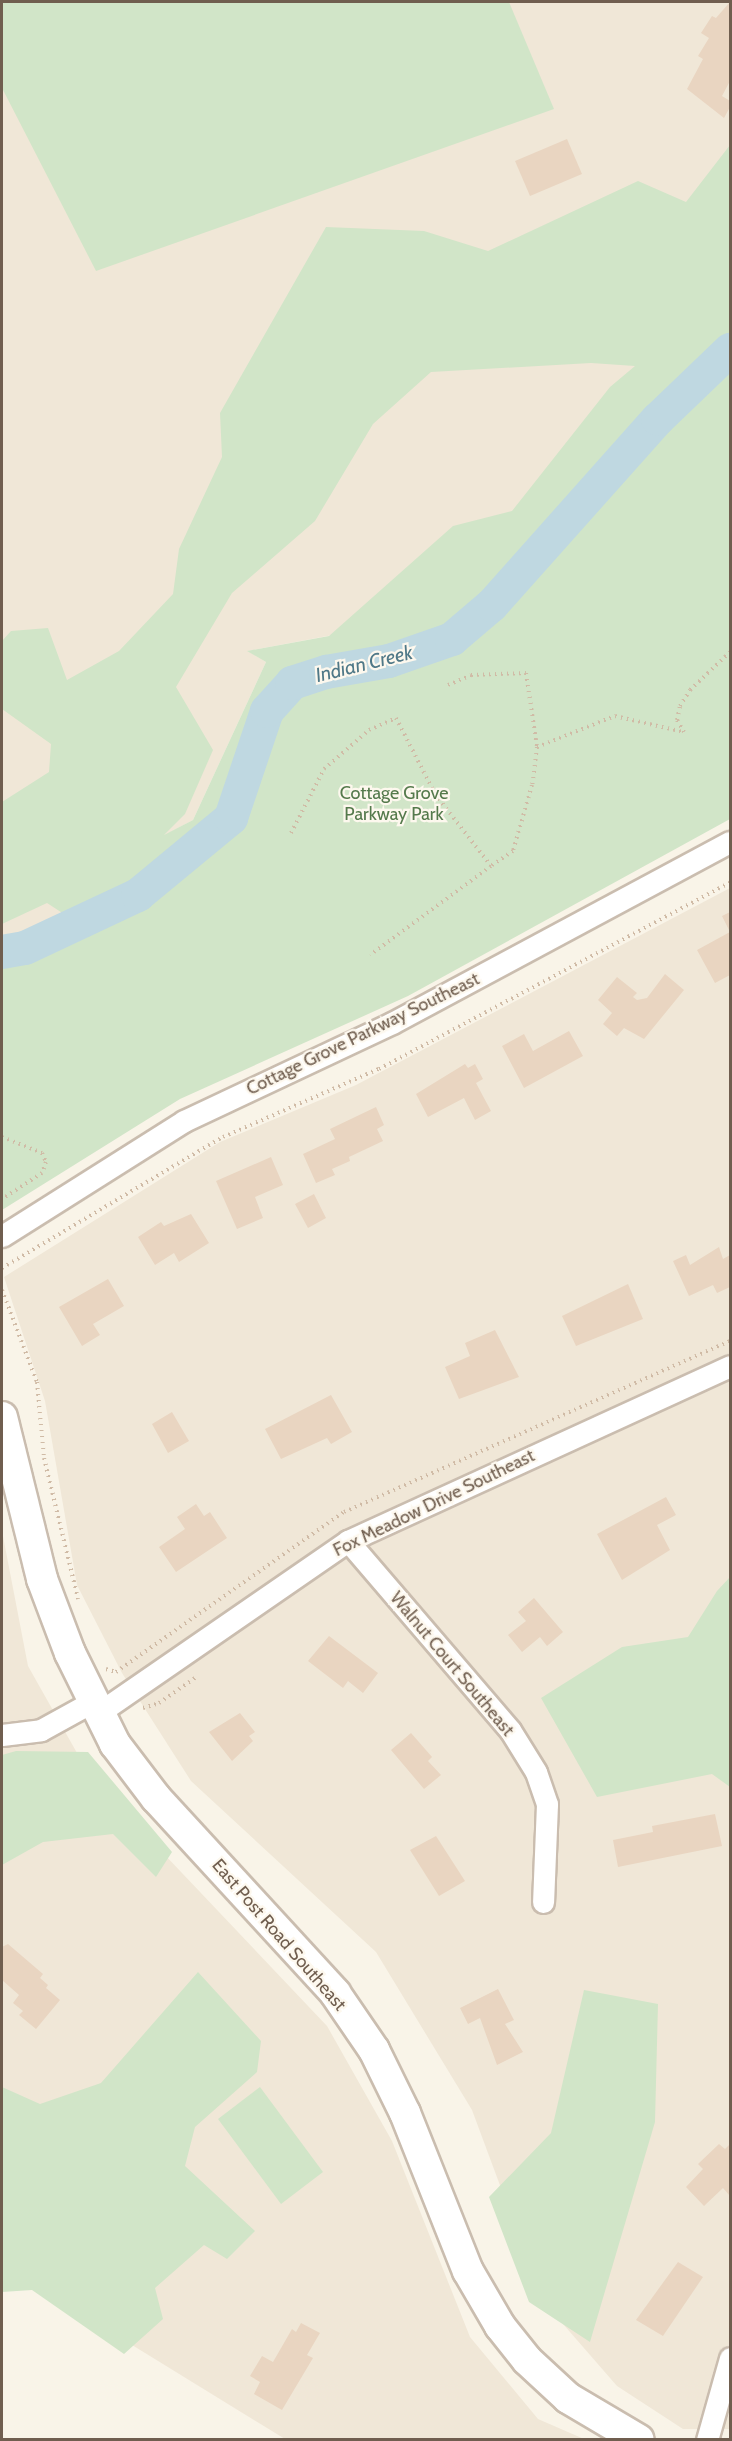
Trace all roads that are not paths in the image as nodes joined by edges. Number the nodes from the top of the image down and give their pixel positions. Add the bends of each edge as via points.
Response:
1 (730, 842) edge
2 (2, 1236) edge
3 (730, 1366) edge
4 (2, 1417) edge
5 (348, 1541) junction
6 (94, 1708) junction
7 (2, 1735) edge
8 (543, 1902) dead end
9 (730, 2358) edge
10 (639, 2439) edge
11 (707, 2439) edge

1 - 2 street, Cottage Grove Parkway Southeast via 392,1023 184,1121
3 - 5 street, Fox Meadow Drive Southeast
4 - 6 main road, East Post Road Southeast via 42,1579
5 - 6 street, Fox Meadow Drive Southeast
5 - 8 street, Walnut Court Southeast via 510,1730 536,1772 547,1804
6 - 7 street, Fox Meadow Drive Southeast via 41,1730
6 - 10 main road, East Post Road Southeast via 156,1798 304,1957 335,1993 374,2050 405,2113 468,2271 500,2326 527,2360 568,2398
9 - 11 street

